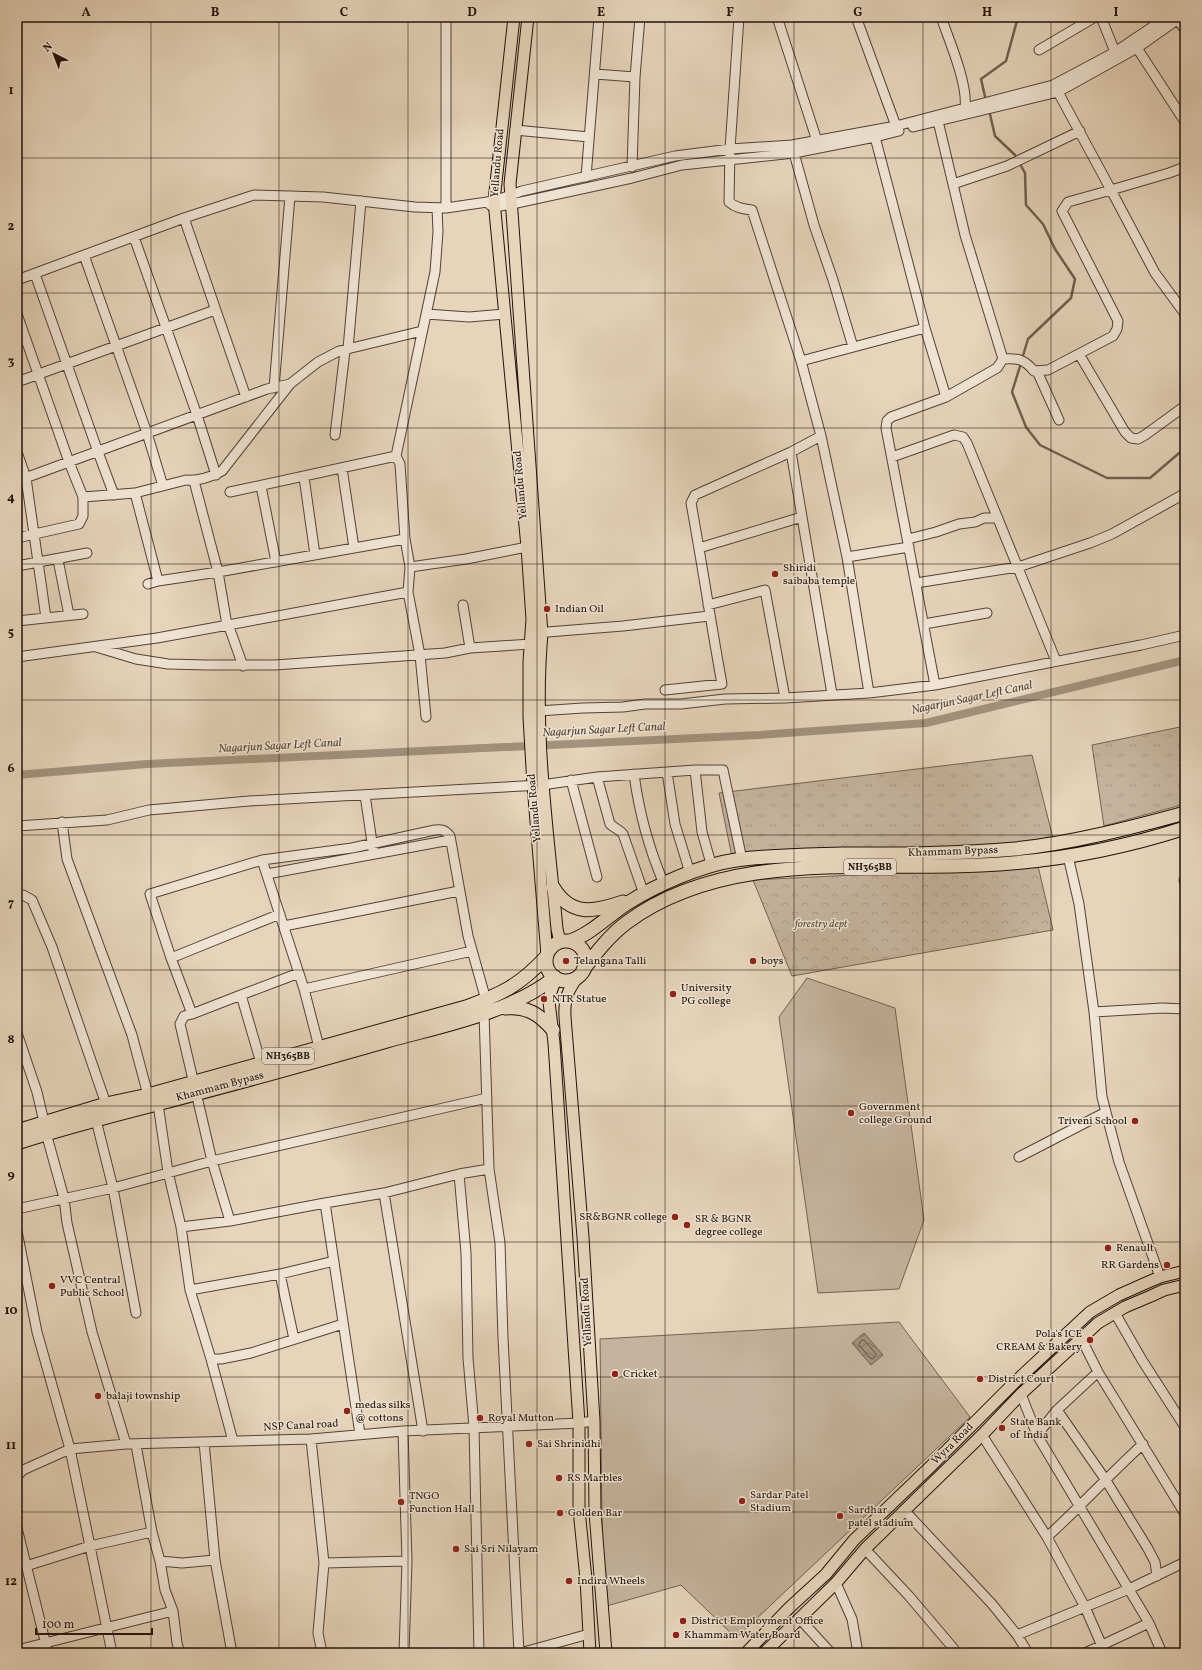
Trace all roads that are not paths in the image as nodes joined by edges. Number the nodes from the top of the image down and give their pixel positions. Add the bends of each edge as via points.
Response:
1 (446, 17) edge
2 (514, 17) edge
3 (528, 17) edge
4 (599, 17) edge
5 (640, 17) edge
6 (738, 17) edge
7 (777, 17) edge
8 (856, 17) edge
9 (940, 17) edge
10 (1095, 17) edge
11 (1101, 17) edge
12 (1167, 17) edge
13 (1180, 18) edge
14 (1185, 30) edge
15 (1137, 48) junction
16 (1039, 50) dead end
17 (1115, 52) junction
18 (595, 74) junction
19 (635, 77) junction
20 (1058, 92) junction
21 (993, 104) junction
22 (969, 108) junction
23 (938, 121) junction
24 (1185, 122) edge
25 (896, 126) junction
26 (515, 130) junction
27 (1080, 131) junction
28 (589, 137) junction
29 (875, 137) junction
30 (817, 141) junction
31 (794, 153) junction
32 (730, 154) junction
33 (632, 167) junction
34 (1185, 167) edge
35 (586, 177) junction
36 (953, 184) junction
37 (1112, 190) junction
38 (290, 196) junction
39 (511, 199) junction
40 (361, 201) junction
41 (490, 203) junction
42 (442, 208) junction
43 (184, 218) junction
44 (134, 237) junction
45 (84, 255) junction
46 (35, 274) junction
47 (17, 280) edge
48 (215, 310) junction
49 (17, 314) edge
50 (426, 314) junction
51 (506, 314) junction
52 (1185, 314) edge
53 (166, 328) junction
54 (925, 328) junction
55 (422, 331) junction
56 (116, 346) junction
57 (853, 347) junction
58 (347, 350) junction
59 (1079, 354) junction
60 (1003, 359) junction
61 (801, 361) junction
62 (67, 364) junction
63 (1037, 371) junction
64 (38, 374) junction
65 (17, 382) edge
66 (290, 384) junction
67 (274, 388) junction
68 (246, 397) junction
69 (946, 397) junction
70 (1185, 406) edge
71 (197, 415) junction
72 (1059, 420) dead end
73 (147, 433) junction
74 (335, 435) dead end
75 (821, 436) junction
76 (17, 452) edge
77 (98, 452) junction
78 (790, 452) junction
79 (396, 456) junction
80 (892, 457) junction
81 (69, 462) junction
82 (342, 468) junction
83 (216, 475) junction
84 (304, 477) junction
85 (26, 478) junction
86 (17, 481) edge
87 (194, 481) junction
88 (164, 486) junction
89 (261, 486) junction
90 (230, 492) dead end
91 (135, 493) junction
92 (1184, 494) dead end
93 (114, 495) junction
94 (83, 497) junction
95 (802, 517) junction
96 (998, 518) junction
97 (33, 535) junction
98 (17, 538) edge
99 (405, 539) junction
100 (909, 543) junction
101 (527, 547) junction
102 (354, 548) junction
103 (699, 548) junction
104 (87, 553) dead end
105 (315, 555) junction
106 (847, 557) junction
107 (58, 560) junction
108 (276, 562) junction
109 (37, 563) junction
110 (17, 566) edge
111 (410, 567) junction
112 (1018, 567) junction
113 (218, 572) junction
114 (158, 581) junction
115 (916, 583) junction
116 (148, 584) dead end
117 (408, 592) junction
118 (463, 605) dead end
119 (708, 606) junction
120 (987, 613) dead end
121 (83, 614) dead end
122 (69, 615) junction
123 (709, 616) junction
124 (46, 618) junction
125 (17, 621) edge
126 (228, 624) junction
127 (924, 624) junction
128 (1185, 635) edge
129 (535, 637) junction
130 (96, 647) junction
131 (470, 648) junction
132 (420, 655) junction
133 (17, 657) edge
134 (1056, 661) junction
135 (243, 666) junction
136 (722, 684) junction
137 (936, 685) junction
138 (665, 690) dead end
139 (869, 693) junction
140 (832, 694) junction
141 (725, 698) junction
142 (785, 698) junction
143 (535, 716) junction
144 (426, 717) dead end
145 (695, 770) junction
146 (667, 772) junction
147 (634, 774) junction
148 (598, 777) junction
149 (571, 780) junction
150 (537, 785) junction
151 (365, 795) junction
152 (1185, 813) edge
153 (62, 822) junction
154 (17, 826) edge
155 (1185, 828) edge
156 (450, 840) junction
157 (372, 843) junction
158 (374, 854) junction
159 (1068, 856) junction
160 (262, 860) junction
161 (742, 860) junction
162 (712, 866) junction
163 (690, 873) junction
164 (267, 874) junction
165 (597, 877) dead end
166 (664, 884) junction
167 (553, 887) junction
168 (459, 891) junction
169 (644, 894) junction
170 (17, 896) edge
171 (280, 914) junction
172 (284, 926) junction
173 (565, 941) junction
174 (472, 951) junction
175 (547, 956) junction
176 (171, 958) junction
177 (299, 973) junction
178 (581, 973) junction
179 (556, 978) junction
180 (304, 989) junction
181 (241, 995) junction
182 (487, 1008) junction
183 (1185, 1009) edge
184 (1094, 1012) junction
185 (192, 1014) junction
186 (553, 1030) junction
187 (17, 1033) edge
188 (319, 1047) junction
189 (261, 1063) junction
190 (195, 1087) junction
191 (148, 1095) junction
192 (487, 1098) junction
193 (106, 1104) junction
194 (158, 1104) junction
195 (1106, 1112) junction
196 (96, 1120) junction
197 (45, 1128) junction
198 (17, 1131) edge
199 (17, 1143) edge
200 (1019, 1157) dead end
201 (212, 1161) junction
202 (489, 1169) junction
203 (168, 1172) junction
204 (459, 1174) junction
205 (113, 1188) junction
206 (384, 1193) junction
207 (64, 1198) junction
208 (325, 1202) junction
209 (17, 1209) edge
210 (230, 1221) junction
211 (182, 1227) junction
212 (17, 1231) edge
213 (334, 1261) junction
214 (1185, 1271) edge
215 (280, 1274) junction
216 (1160, 1277) junction
217 (1185, 1285) edge
218 (190, 1290) junction
219 (1101, 1305) junction
220 (136, 1313) dead end
221 (1111, 1315) junction
222 (343, 1324) junction
223 (1081, 1338) junction
224 (294, 1339) junction
225 (211, 1359) junction
226 (1098, 1372) junction
227 (1021, 1394) junction
228 (1056, 1410) junction
229 (594, 1421) junction
230 (579, 1423) junction
231 (507, 1426) junction
232 (1185, 1427) edge
233 (474, 1428) junction
234 (403, 1431) junction
235 (423, 1431) junction
236 (360, 1434) junction
237 (982, 1434) junction
238 (1037, 1435) junction
239 (311, 1439) junction
240 (233, 1441) junction
241 (204, 1442) junction
242 (126, 1444) junction
243 (1143, 1444) junction
244 (136, 1445) junction
245 (70, 1449) junction
246 (17, 1476) edge
247 (1105, 1479) junction
248 (1080, 1507) junction
249 (904, 1510) junction
250 (1185, 1514) edge
251 (17, 1528) edge
252 (152, 1532) junction
253 (1047, 1537) junction
254 (90, 1546) junction
255 (865, 1549) junction
256 (215, 1560) junction
257 (160, 1561) junction
258 (407, 1561) junction
259 (1185, 1562) edge
260 (324, 1563) junction
261 (26, 1566) junction
262 (1157, 1576) junction
263 (836, 1583) junction
264 (1129, 1589) junction
265 (1084, 1608) junction
266 (173, 1611) junction
267 (799, 1618) junction
268 (1149, 1623) junction
269 (106, 1628) junction
270 (589, 1634) junction
271 (1017, 1635) junction
272 (45, 1643) junction
273 (954, 1649) dead end
274 (1104, 1649) edge
275 (17, 1650) edge
276 (48, 1653) edge
277 (112, 1653) edge
278 (180, 1653) edge
279 (232, 1653) edge
280 (322, 1653) edge
281 (404, 1653) edge
282 (479, 1653) edge
283 (520, 1653) edge
284 (590, 1653) edge
285 (606, 1653) edge
286 (746, 1653) edge
287 (764, 1653) edge
288 (831, 1653) edge
289 (858, 1653) edge
290 (1028, 1653) edge
291 (1085, 1653) edge
292 (1162, 1653) edge

1 - 42 street
2 - 41 main road, Yellandu Road
3 - 26 main road, Yellandu Road
4 - 18 street
5 - 19 street
6 - 32 street
7 - 30 street
8 - 25 street
9 - 22 street
10 - 16 street
11 - 17 street
12 - 17 street
13 - 14 street
13 - 15 street
15 - 20 street
15 - 24 street
17 - 21 street via 1053,85
18 - 19 street
18 - 28 street
19 - 33 street
20 - 21 street
20 - 27 street
21 - 22 street
22 - 23 street
22 - 25 street
23 - 29 street
23 - 36 street
25 - 30 street
26 - 28 street
26 - 39 main road, Yellandu Road
27 - 36 street via 1007,166
27 - 37 street
28 - 35 street
29 - 31 street
29 - 54 street
30 - 32 street
31 - 32 street
31 - 57 street
32 - 33 street via 675,156
32 - 39 street via 632,178
32 - 61 street via 730,202 733,206 752,210
33 - 35 street
34 - 37 street
35 - 39 street
36 - 60 street via 965,235
37 - 52 street via 1155,273
37 - 59 street via 1068,202 1062,211 1118,320 1114,336
38 - 40 street
38 - 43 street via 254,195
38 - 67 street
39 - 41 street
39 - 129 main road, Yellandu Road
40 - 42 street
40 - 58 street
41 - 42 street
41 - 51 main road, Yellandu Road
42 - 50 street via 435,272
43 - 44 street
43 - 48 street
44 - 45 street
44 - 53 street
45 - 46 street
45 - 56 street
46 - 47 street
46 - 62 street
48 - 53 street
48 - 68 street
49 - 64 street
50 - 51 street via 469,317
50 - 55 street
51 - 101 main road, Yellandu Road
53 - 56 street
53 - 71 street
54 - 57 street
54 - 69 street
55 - 58 street
55 - 79 street
56 - 62 street
56 - 73 street
57 - 61 street
58 - 66 street via 339,351 318,362
58 - 74 street
59 - 63 street via 1048,370
59 - 70 street via 1131,438 1138,439 1145,435
60 - 63 street via 1017,358
60 - 69 street via 997,368
61 - 75 street
62 - 64 street
62 - 77 street
63 - 72 street
64 - 65 street
64 - 81 street
66 - 67 street
66 - 83 street via 222,471
67 - 68 street
68 - 71 street
69 - 80 street via 891,417 886,428
71 - 73 street
71 - 83 street
73 - 77 street
73 - 88 street
75 - 78 street
75 - 106 street
76 - 85 street
77 - 81 street
77 - 93 street
78 - 95 street
78 - 103 street via 695,495 690,503
79 - 82 street
79 - 99 street via 400,464
80 - 96 street via 954,435 963,437
80 - 100 street
81 - 85 street
81 - 94 street
82 - 84 street
82 - 102 street
83 - 87 street
84 - 89 street
84 - 105 street
85 - 86 street
85 - 97 street
87 - 88 street via 186,480
87 - 113 street
88 - 91 street
89 - 90 street
89 - 108 street
91 - 93 street
91 - 114 street
92 - 112 street via 1112,534
93 - 94 street
94 - 97 street via 83,516 79,524
95 - 103 street
95 - 140 street
96 - 100 street via 984,518 959,524
96 - 112 street
97 - 98 street
97 - 109 street
99 - 102 street
99 - 111 street
100 - 106 street
100 - 115 street
101 - 111 street
101 - 129 main road, Yellandu Road
102 - 105 street
103 - 119 street
104 - 107 street
105 - 108 street
106 - 139 street
107 - 109 street
107 - 122 street
108 - 113 street
109 - 110 street
109 - 124 street
111 - 117 street
112 - 115 street
112 - 134 street
113 - 114 street
113 - 126 street
114 - 116 street
115 - 127 street
117 - 126 street
117 - 132 street
118 - 131 street
119 - 123 street
119 - 142 street via 765,590
120 - 127 street
121 - 122 street
122 - 124 street
123 - 129 street
123 - 136 street
124 - 125 street
126 - 130 street
126 - 135 street
127 - 137 street
128 - 134 street
129 - 131 street
129 - 143 main road, Yellandu Road via 529,662
130 - 133 street
130 - 135 street via 136,659 168,664
131 - 132 street
132 - 135 street
132 - 144 street
134 - 137 street
136 - 138 street
136 - 141 street
137 - 139 street
139 - 140 street
140 - 142 street
141 - 142 street
141 - 143 street via 681,704 583,708
143 - 150 main road, Yellandu Road
145 - 146 street
145 - 161 street via 723,770
145 - 162 street via 702,832
146 - 147 street
146 - 163 street via 675,824
147 - 148 street
147 - 166 street via 646,832
148 - 149 street
148 - 169 street via 610,824 623,834
149 - 150 street
149 - 165 street
150 - 151 street
150 - 167 main road, Yellandu Road
150 - 175 main road, Yellandu Road
151 - 153 street via 249,801 149,810 107,820
151 - 157 street
152 - 161 highway, Khammam Bypass / NH365BB via 1065,842 1016,849 941,853 783,855
153 - 154 street
153 - 191 street via 67,859 132,1036
155 - 159 highway, Khammam Bypass / NH365BB
156 - 157 street via 450,836 442,829
156 - 158 street
156 - 168 street
157 - 158 street
157 - 160 street
158 - 164 street
159 - 178 highway, Khammam Bypass / NH365BB via 982,865 788,868 739,875 690,890 637,915 607,940
159 - 184 street via 1079,904
160 - 164 street
160 - 176 street via 150,894
161 - 162 highway, Khammam Bypass / NH365BB
162 - 163 highway, Khammam Bypass / NH365BB
163 - 166 highway, Khammam Bypass / NH365BB
164 - 171 street
166 - 169 highway, Khammam Bypass / NH365BB
167 - 169 highway via 570,906 588,910 610,907
167 - 173 main road, Yellandu Road via 557,929
168 - 172 street
168 - 174 street
169 - 173 highway, Khammam Bypass / NH365BB via 583,935
170 - 193 street via 23,894 32,900 52,947
171 - 172 street
171 - 176 street
172 - 177 street
173 - 175 highway, NH365BB via 552,946
173 - 178 highway via 576,943 584,952 586,958
174 - 180 street
174 - 182 street
175 - 179 highway via 547,968
175 - 182 highway, Khammam Bypass / NH365BB via 520,982 501,993
176 - 185 street
177 - 180 street
177 - 181 street
178 - 179 highway via 568,980
178 - 229 main road, Yellandu Road via 566,998 565,1017 583,1237
179 - 182 highway, Khammam Bypass / NH365BB via 526,996
179 - 186 main road, Yellandu Road via 550,995
180 - 188 street
181 - 185 street
181 - 189 street
182 - 186 highway via 528,1009
182 - 188 highway, Khammam Bypass / NH365BB via 466,1007
182 - 190 highway, Khammam Bypass / NH365BB via 311,1063
182 - 192 street
183 - 184 street
184 - 195 street via 1102,1097
185 - 190 street via 184,1016 180,1024
186 - 230 main road, Yellandu Road
187 - 197 street via 37,1092
188 - 189 highway, Khammam Bypass / NH365BB
189 - 190 highway, Khammam Bypass / NH365BB
190 - 191 highway, Khammam Bypass / NH365BB
190 - 194 highway, Khammam Bypass / NH365BB
190 - 201 street
191 - 193 highway, Khammam Bypass / NH365BB
192 - 201 street
192 - 202 street
193 - 197 highway, Khammam Bypass / NH365BB
194 - 196 highway, Khammam Bypass / NH365BB
194 - 203 street
195 - 200 street
195 - 216 street via 1119,1162
196 - 197 highway, Khammam Bypass / NH365BB
196 - 205 street
197 - 198 highway, Khammam Bypass / NH365BB
197 - 199 highway, Khammam Bypass / NH365BB
197 - 207 street
201 - 203 street
201 - 210 street
202 - 204 street
202 - 231 street via 500,1243
203 - 205 street
203 - 211 street
204 - 206 street
204 - 233 street via 466,1253 468,1358
205 - 207 street
205 - 220 street
206 - 208 street
206 - 235 street
207 - 209 street
207 - 242 street via 92,1332
208 - 210 street
208 - 213 street
210 - 211 street
211 - 218 street
212 - 245 street via 37,1332
213 - 215 street
213 - 222 street
214 - 216 main road, Wyra Road
215 - 218 street
215 - 224 street
216 - 219 main road, Wyra Road
217 - 221 main road, Wyra Road via 1164,1290
218 - 225 street
219 - 221 main road
219 - 286 main road, Wyra Road via 1076,1324 1014,1383 854,1540 826,1574
221 - 223 main road, Wyra Road
221 - 232 street
222 - 224 street
222 - 236 street
223 - 226 street
223 - 227 main road, Wyra Road
224 - 225 street via 251,1354
225 - 240 street
226 - 228 street
226 - 243 street
227 - 237 main road, Wyra Road
227 - 238 street
228 - 238 street
228 - 247 street
229 - 230 street, NSP Canal road
229 - 285 main road, Yellandu Road via 595,1512
230 - 231 street, NSP Canal road
230 - 270 main road, Yellandu Road via 579,1510
231 - 233 street, NSP Canal road
231 - 283 street
233 - 235 street, NSP Canal road
233 - 282 street
234 - 235 street, NSP Canal road
234 - 236 street, NSP Canal road
234 - 258 street
236 - 239 street, NSP Canal road
237 - 249 main road, Wyra Road
237 - 253 street
238 - 248 street
239 - 240 street, NSP Canal road
239 - 260 street
240 - 241 street, NSP Canal road
241 - 244 street, NSP Canal road
241 - 256 street
242 - 244 street, NSP Canal road
242 - 245 street, NSP Canal road
243 - 247 street
243 - 250 street
244 - 252 street
245 - 246 street, NSP Canal road via 23,1470
245 - 254 street
247 - 248 street
247 - 262 street via 1147,1547 1155,1562
248 - 253 street
248 - 264 street
249 - 255 main road, Wyra Road
249 - 271 street via 951,1559
251 - 261 street
252 - 254 street
252 - 257 street
253 - 265 street
254 - 261 street
254 - 269 street
255 - 263 main road, Wyra Road
255 - 273 street
256 - 257 street via 182,1563
256 - 279 street
257 - 266 street via 165,1590
258 - 260 street
258 - 281 street
259 - 262 street
260 - 280 street via 318,1633
261 - 272 street
262 - 264 street
263 - 267 main road, Wyra Road
263 - 289 street via 852,1619
264 - 265 street
264 - 268 street
265 - 271 street
265 - 274 street
266 - 269 street
266 - 278 street
267 - 287 main road, Wyra Road
267 - 288 street
268 - 274 street
268 - 292 street
269 - 272 street
269 - 277 street
270 - 283 street
270 - 284 main road, Yellandu Road
271 - 290 street
272 - 275 street
272 - 276 street
274 - 291 street

